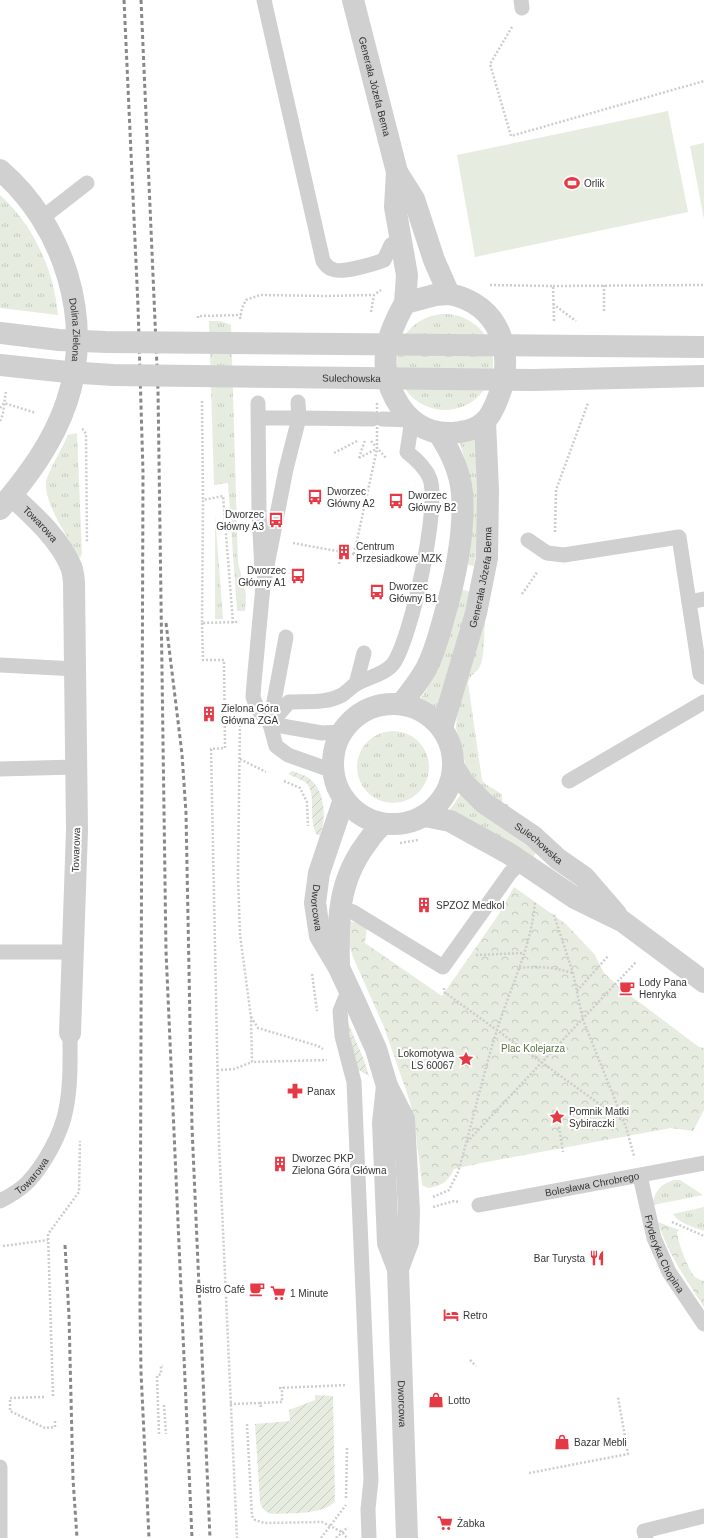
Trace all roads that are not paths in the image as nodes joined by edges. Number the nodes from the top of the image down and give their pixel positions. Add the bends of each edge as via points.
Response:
1 (264, 0) edge
2 (353, 0) edge
3 (0, 170) edge
4 (397, 172) junction
5 (87, 183) dead end
6 (42, 218) junction
7 (401, 238) junction
8 (449, 294) junction
9 (405, 303) junction
10 (0, 333) edge
11 (704, 347) edge
12 (0, 365) edge
13 (704, 376) edge
14 (298, 402) dead end
15 (258, 403) dead end
16 (259, 418) junction
17 (298, 418) junction
18 (412, 420) junction
19 (485, 421) junction
20 (440, 434) junction
21 (4, 503) edge
22 (528, 540) dead end
23 (263, 586) junction
24 (697, 601) edge
25 (286, 638) dead end
26 (364, 653) dead end
27 (0, 665) edge
28 (76, 669) junction
29 (704, 677) edge
30 (356, 684) junction
31 (704, 702) edge
32 (401, 704) junction
33 (270, 724) junction
34 (442, 728) junction
35 (342, 732) junction
36 (76, 767) junction
37 (454, 767) junction
38 (0, 769) edge
39 (333, 771) junction
40 (568, 781) dead end
41 (344, 799) junction
42 (424, 816) junction
43 (384, 824) junction
44 (521, 862) junction
45 (340, 908) junction
46 (622, 921) junction
47 (0, 952) edge
48 (72, 952) junction
49 (339, 968) junction
50 (704, 982) edge
51 (349, 989) junction
52 (70, 1033) joint
53 (704, 1163) edge
54 (640, 1176) junction
55 (0, 1201) edge
56 (479, 1205) road end
57 (704, 1324) edge
58 (0, 1468) edge
59 (704, 1516) edge
60 (0, 1538) edge
61 (369, 1538) edge
62 (407, 1538) edge
63 (646, 1538) edge

1 - 7 lane via 323,261 333,270 340,271 384,260 392,245
2 - 4 street, Generała Józefa Bema
3 - 6 street, Dolina Zielona via 28,197
4 - 7 street, Generała Józefa Bema via 395,207
4 - 8 street, Generała Józefa Bema via 414,199 434,260
5 - 6 lane
6 - 21 street, Dolina Zielona via 64,261 70,282 77,327 76,363 69,395 59,421 38,461
7 - 9 street, Generała Józefa Bema via 407,275
8 - 9 street
8 - 19 street via 468,300 493,319 503,341 505,364 502,389
9 - 18 street via 391,330 385,366 389,386 400,407
10 - 11 street, bridge via 106,342
12 - 13 street, Sulechowska, bridge via 113,375 533,380
14 - 17 lane
15 - 16 lane
16 - 17 lane
16 - 23 lane via 260,551
17 - 18 lane
17 - 23 lane
18 - 20 street
18 - 30 lane via 406,452 417,459 430,479 432,494 429,534 417,600 401,650 392,665 377,676
19 - 20 street via 469,431
19 - 34 street, Generała Józefa Bema via 487,558 476,613
20 - 32 street via 453,458 462,493 456,572 436,648 426,669
21 - 28 street, Towarowa via 43,525 72,569
22 - 24 lane via 547,553 564,555 679,537
23 - 33 lane via 253,697 257,708
24 - 29 lane via 700,674
25 - 33 lane
26 - 30 lane
27 - 28 lane
28 - 36 street, Towarowa
30 - 33 lane via 333,699 289,702
31 - 40 lane
32 - 34 street via 417,708 431,716
32 - 35 street via 384,704 367,709 353,719
33 - 35 lane via 322,733
33 - 39 lane via 276,746 288,754
34 - 37 street via 453,753
35 - 39 street via 336,745
36 - 38 lane
36 - 48 street, Towarowa via 77,830
37 - 42 street via 452,782 445,795 436,807
37 - 46 street, Sulechowska via 463,782 484,803 533,836 558,859 584,877
39 - 41 street
41 - 43 street via 355,811 369,820
41 - 49 street, Dworcowa via 319,873 315,904 320,936
42 - 43 street via 398,825
42 - 44 street, Sulechowska via 450,821
43 - 45 street, Dworcowa via 359,853 345,886
44 - 45 lane via 510,872 447,962 353,912
44 - 46 street, Sulechowska via 575,898
45 - 49 street, Dworcowa
46 - 50 street, Sulechowska
47 - 48 lane
48 - 52 street, Towarowa
49 - 51 street, Dworcowa
51 - 61 lane via 340,1011 342,1036 354,1082 371,1480
51 - 62 street, Dworcowa via 376,1049 387,1086 404,1119 409,1211 408,1242 398,1269
52 - 55 lane, Towarowa via 68,1090 61,1127 27,1183
53 - 54 lane, Bolesława Chrobrego
54 - 56 lane, Bolesława Chrobrego
54 - 57 lane, Fryderyka Chopina via 654,1238 669,1272
58 - 60 lane
59 - 63 lane via 644,1531

